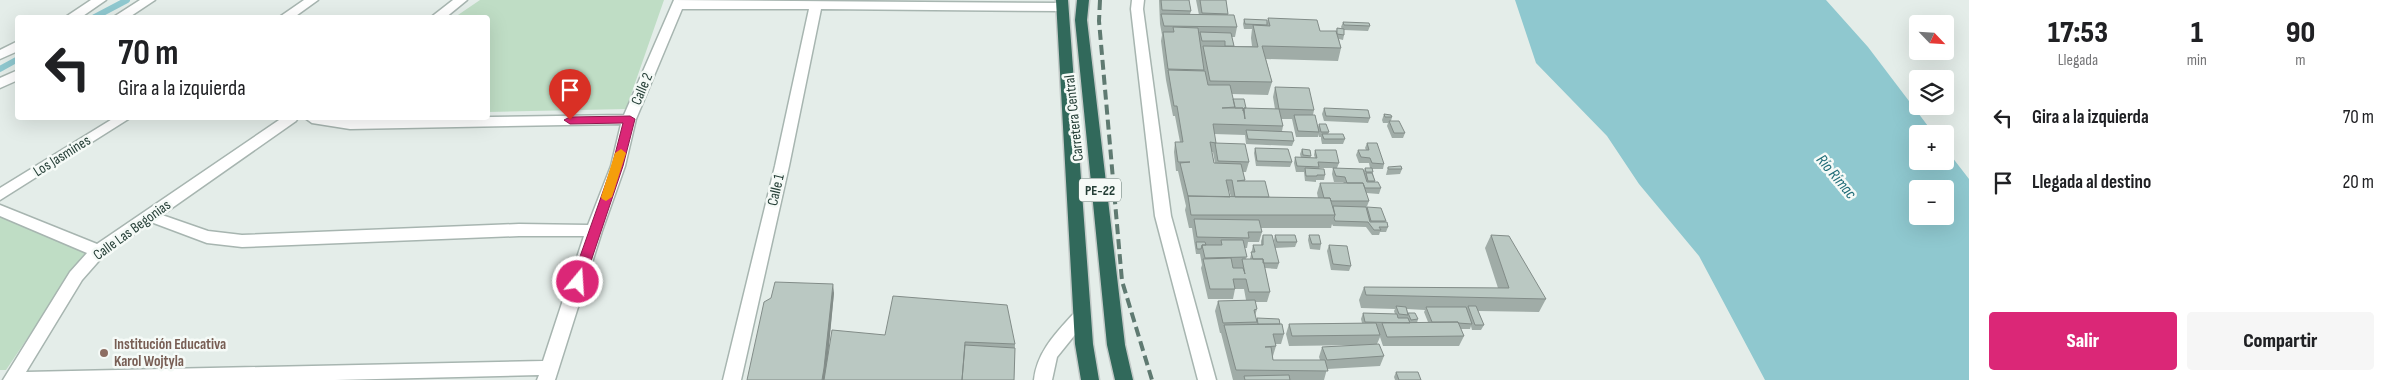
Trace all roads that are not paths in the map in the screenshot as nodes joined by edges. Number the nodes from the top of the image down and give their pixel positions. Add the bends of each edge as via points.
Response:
1 (100, 0) edge
2 (149, 0) edge
3 (312, 0) edge
4 (461, 0) edge
5 (1083, 0) edge
6 (1138, 0) edge
7 (679, 3) edge
8 (816, 3) edge
9 (1061, 3) edge
10 (75, 15) edge
11 (123, 15) edge
12 (289, 15) edge
13 (440, 15) edge
14 (15, 47) edge
15 (0, 55) edge
16 (15, 76) edge
17 (0, 84) edge
18 (630, 119) junction
19 (120, 120) edge
20 (287, 120) edge
21 (325, 120) edge
22 (0, 195) edge
23 (0, 210) edge
24 (149, 216) junction
25 (594, 231) junction
26 (98, 251) junction
27 (1082, 316) junction
28 (548, 374) edge
29 (13, 380) edge
30 (732, 380) edge
31 (1043, 380) edge
32 (1090, 380) edge
33 (1124, 380) edge
34 (1207, 380) edge

1 - 10 street
2 - 11 street
3 - 12 street
4 - 13 street
5 - 33 highway, Carretera Central / PE-22 via 1081,20 1115,335
6 - 34 street via 1162,216
7 - 8 street
7 - 18 street, Calle 2
8 - 9 street
8 - 30 street, Calle 1
9 - 27 highway, Carretera Central / PE-22
14 - 15 street
16 - 17 street
18 - 21 street via 350,124
18 - 25 street, Calle 2 via 618,166
19 - 22 street, Los Jasmines
20 - 24 street, Calle Las Begonias
23 - 26 street
24 - 25 street via 207,238 242,241 519,230
24 - 26 street, Calle Las Begonias
25 - 28 street, Calle 2
26 - 29 street, Calle Las Begonias via 76,276
27 - 31 street via 1052,350
27 - 32 highway, Carretera Central / PE-22
28 - 29 street

